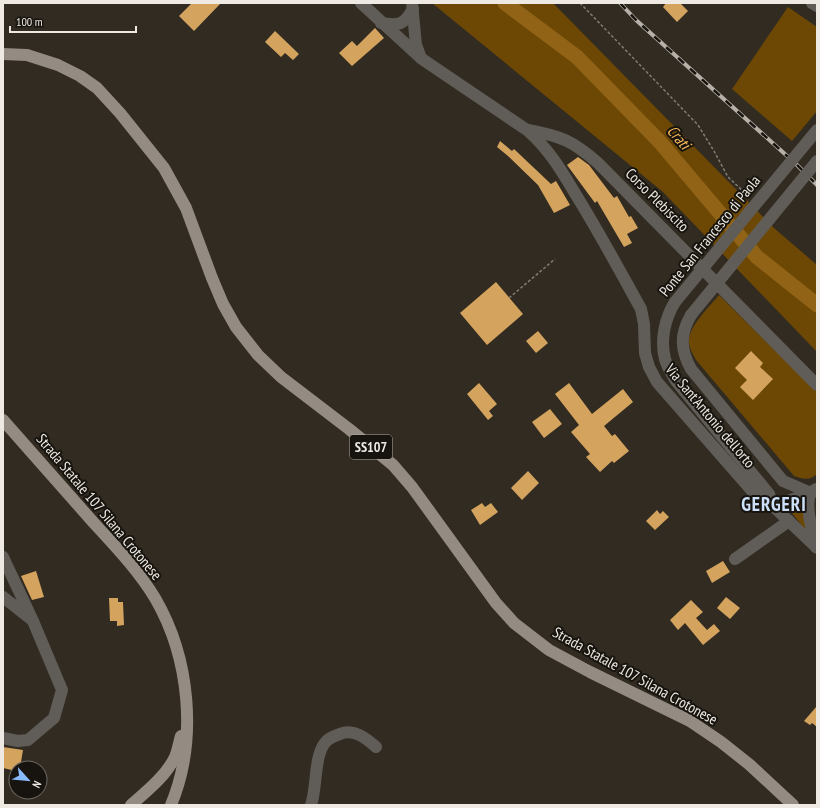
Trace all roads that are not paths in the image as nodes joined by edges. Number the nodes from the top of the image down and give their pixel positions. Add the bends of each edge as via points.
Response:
1 (361, 3) edge
2 (812, 3) edge
3 (413, 6) edge
4 (817, 6) edge
5 (381, 23) junction
6 (3, 54) edge
7 (422, 59) junction
8 (526, 130) junction
9 (817, 130) edge
10 (817, 161) edge
11 (817, 385) edge
12 (3, 420) edge
13 (814, 491) edge
14 (773, 506) junction
15 (788, 521) junction
16 (817, 548) edge
17 (735, 559) dead end
18 (4, 562) edge
19 (3, 596) edge
20 (33, 621) junction
21 (187, 713) junction
22 (3, 738) edge
23 (376, 747) dead end
24 (131, 805) edge
25 (171, 805) edge
26 (311, 805) edge
27 (793, 805) edge

1 - 5 street
2 - 4 street
3 - 5 street via 405,21 400,24
3 - 7 street via 416,45
5 - 7 street
6 - 27 main road, Strada Statale 107 Silana Crotonese / SS107 via 27,55 58,65 80,76 97,88 120,113 164,168 186,208 222,304 236,327 258,355 281,377 393,465 412,487 496,603 514,623 549,650 690,721 750,765
7 - 8 street
8 - 11 street, Corso Plebiscito via 565,139 598,163
8 - 14 street, Via Sant'Antonio dell'orto via 552,155 641,308 645,353 657,382 761,501
9 - 14 street, Ponte San Francesco di Paola, bridge via 675,302 664,334 665,359 676,381 769,494
10 - 13 street, bridge via 691,315 683,337 683,347 691,369 783,481
12 - 21 main road, Strada Statale 107 Silana Crotonese via 127,560 154,597 169,627 180,659
13 - 14 street
13 - 16 street via 808,505
14 - 15 street
15 - 16 street
15 - 17 street
18 - 20 street
19 - 20 street
20 - 22 street via 62,690 54,718 28,740
21 - 24 main road via 176,754 170,766
21 - 25 main road, Strada Statale 107 Silana Crotonese via 185,756
23 - 26 street via 366,738 355,734 344,732 331,737 324,744 320,754

